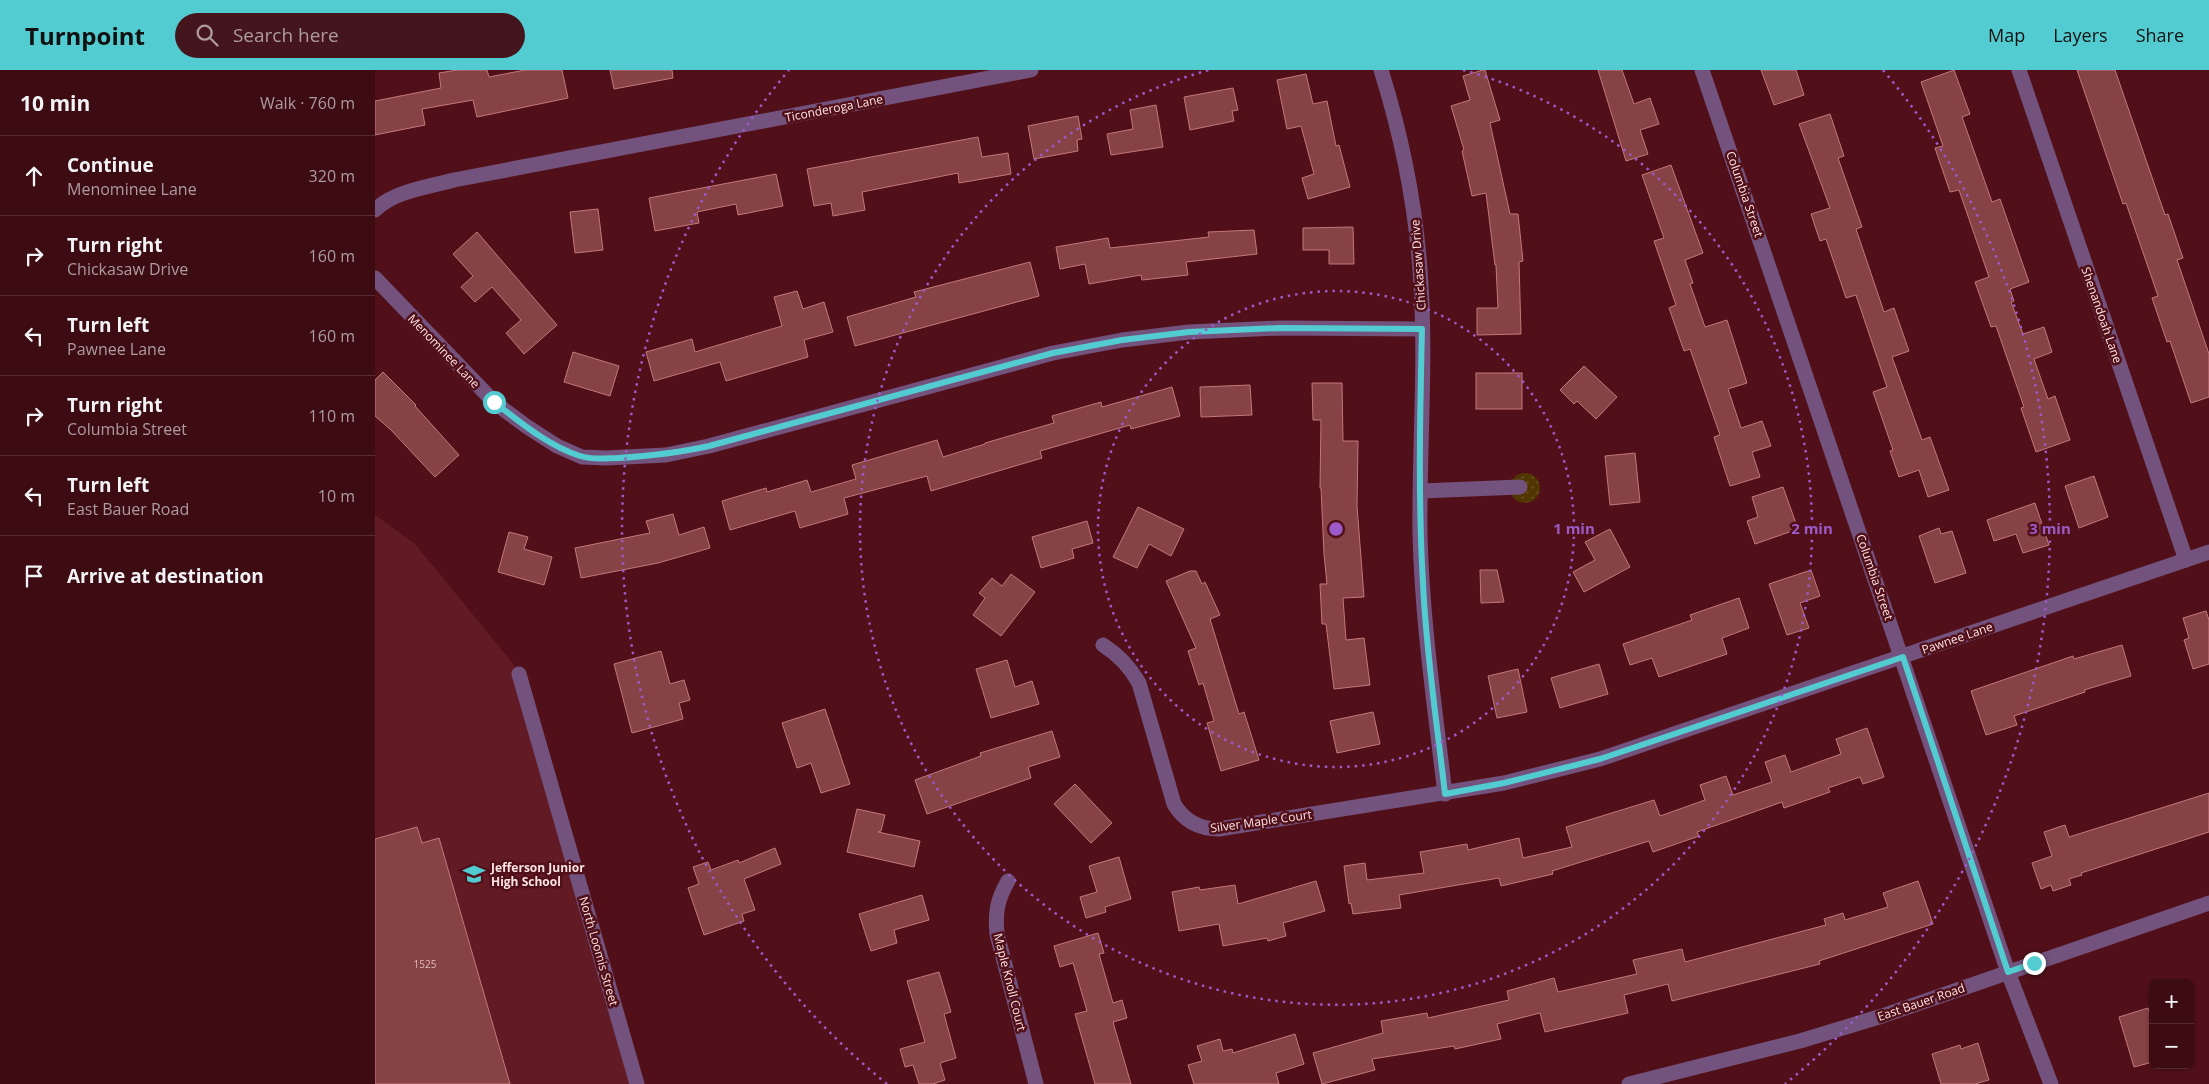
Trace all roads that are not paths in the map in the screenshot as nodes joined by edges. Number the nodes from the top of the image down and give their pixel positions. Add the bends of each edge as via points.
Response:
1 (1031, 70) edge
2 (1381, 70) edge
3 (1702, 70) edge
4 (2019, 70) edge
5 (375, 210) edge
6 (375, 278) edge
7 (1422, 329) junction
8 (1521, 487) dead end
9 (1421, 491) junction
10 (2209, 552) edge
11 (2186, 560) junction
12 (1103, 645) dead end
13 (1903, 657) junction
14 (519, 674) dead end
15 (1445, 794) junction
16 (1008, 881) dead end
17 (2209, 903) edge
18 (2008, 972) junction
19 (637, 1084) edge
20 (1036, 1084) edge
21 (1629, 1084) edge
22 (2051, 1084) edge

1 - 5 street, Ticonderoga Lane via 454,180 398,196
2 - 7 street, Chickasaw Drive via 1403,150 1413,204
3 - 13 street, Columbia Street
4 - 11 street, Shenandoah Lane
6 - 7 street, Menominee Lane via 494,402 557,446 582,457 598,458 666,455 709,446 1053,353 1122,340 1189,332 1280,328
7 - 9 street, Chickasaw Drive
8 - 9 street
9 - 15 street, Chickasaw Drive via 1425,611
10 - 11 street, Pawnee Lane
11 - 13 street, Pawnee Lane
12 - 15 street, Silver Maple Court via 1124,661 1139,683 1174,804 1187,820 1204,829
13 - 15 street, Pawnee Lane via 1600,759
13 - 18 street, Columbia Street
14 - 19 street, North Loomis Street
16 - 20 street, Maple Knoll Court via 997,904 997,934
17 - 18 street, East Bauer Road
18 - 21 street, East Bauer Road via 1800,1041
18 - 22 street, Columbia Street

